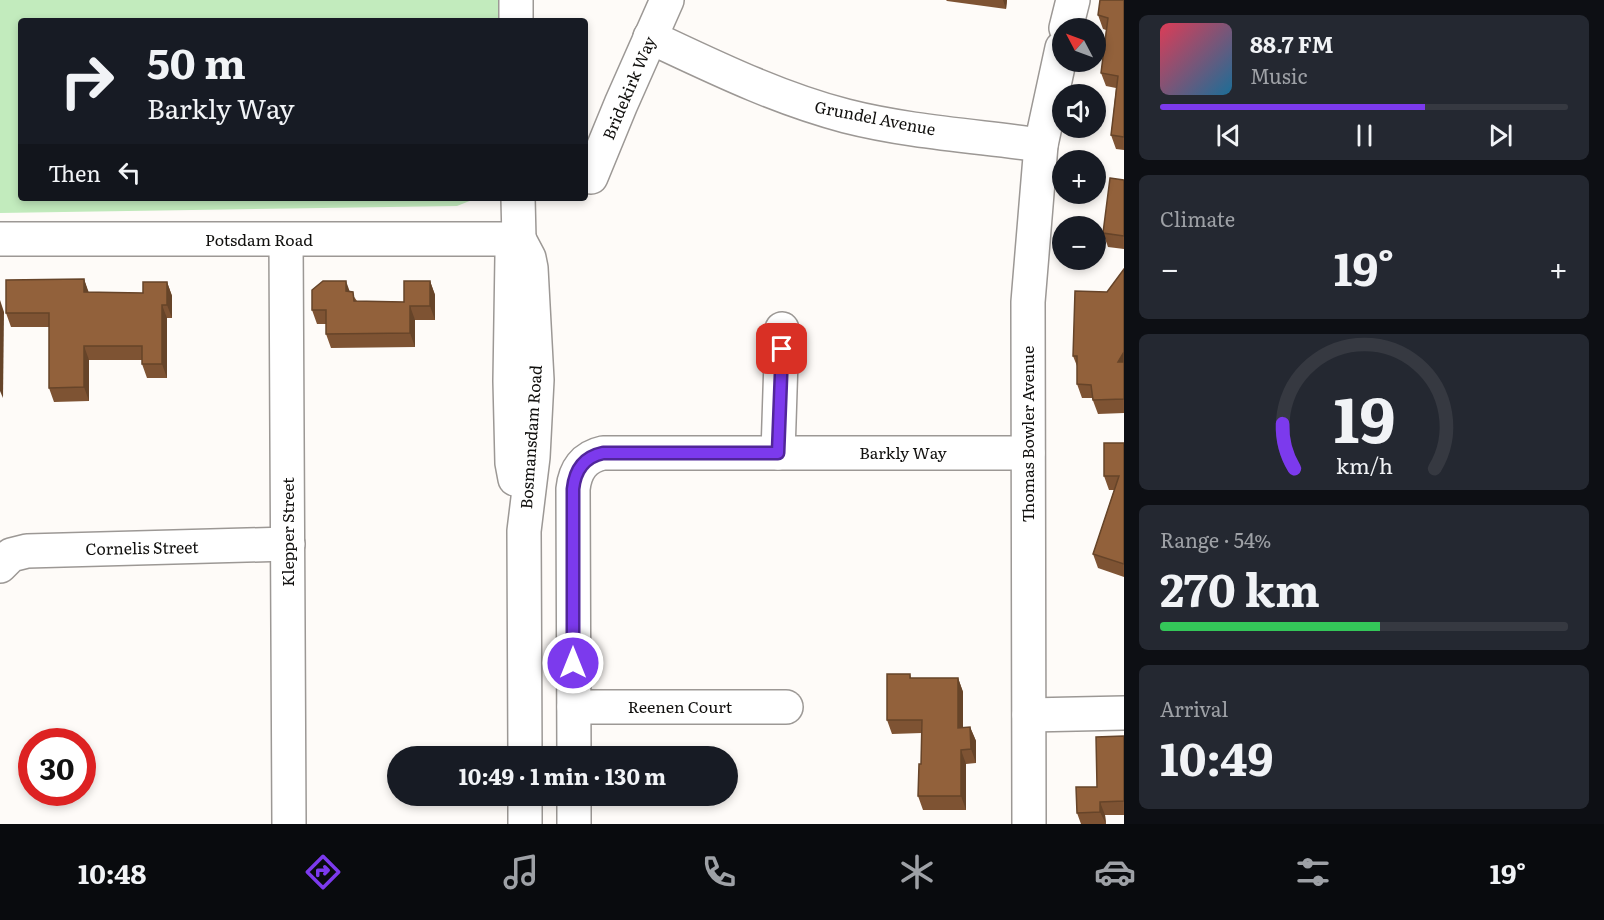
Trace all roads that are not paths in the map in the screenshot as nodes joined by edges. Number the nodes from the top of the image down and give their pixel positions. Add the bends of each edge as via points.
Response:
1 (516, 0) edge
2 (668, 0) edge
3 (1073, 0) edge
4 (516, 18) edge
5 (1068, 18) edge
6 (650, 37) junction
7 (1057, 72) edge
8 (1041, 146) junction
9 (591, 177) dead end
10 (518, 201) edge
11 (0, 239) edge
12 (519, 239) junction
13 (286, 240) junction
14 (782, 329) dead end
15 (778, 453) junction
16 (1028, 453) junction
17 (288, 544) junction
18 (0, 566) edge
19 (574, 707) junction
20 (786, 707) dead end
21 (1124, 713) edge
22 (1029, 715) junction
23 (525, 746) edge
24 (574, 746) edge
25 (525, 806) edge
26 (574, 806) edge
27 (289, 824) edge
28 (525, 824) edge
29 (574, 824) edge
30 (1029, 824) edge

1 - 4 street
2 - 6 street, Bridekirk Way
3 - 5 street
6 - 8 street, Grundel Avenue via 760,87 847,116
6 - 9 street, Bridekirk Way
7 - 8 street, Thomas Bowler Avenue
8 - 16 street, Thomas Bowler Avenue via 1028,302
10 - 12 street, Bosmansdam Road
11 - 13 street, Potsdam Road
12 - 13 street, Potsdam Road
12 - 23 street, Bosmansdam Road via 531,268 537,380 524,531
13 - 17 street, Klepper Street
14 - 15 street
15 - 16 street, Barkly Way
15 - 19 street, Barkly Way via 603,453 582,464 573,489
16 - 22 street, Thomas Bowler Avenue
17 - 18 street, Cornelis Street via 27,551 11,555
17 - 27 street, Klepper Street
19 - 20 street, Reenen Court
19 - 24 street
21 - 22 street
22 - 30 street, Thomas Bowler Avenue
25 - 28 street
26 - 29 street

